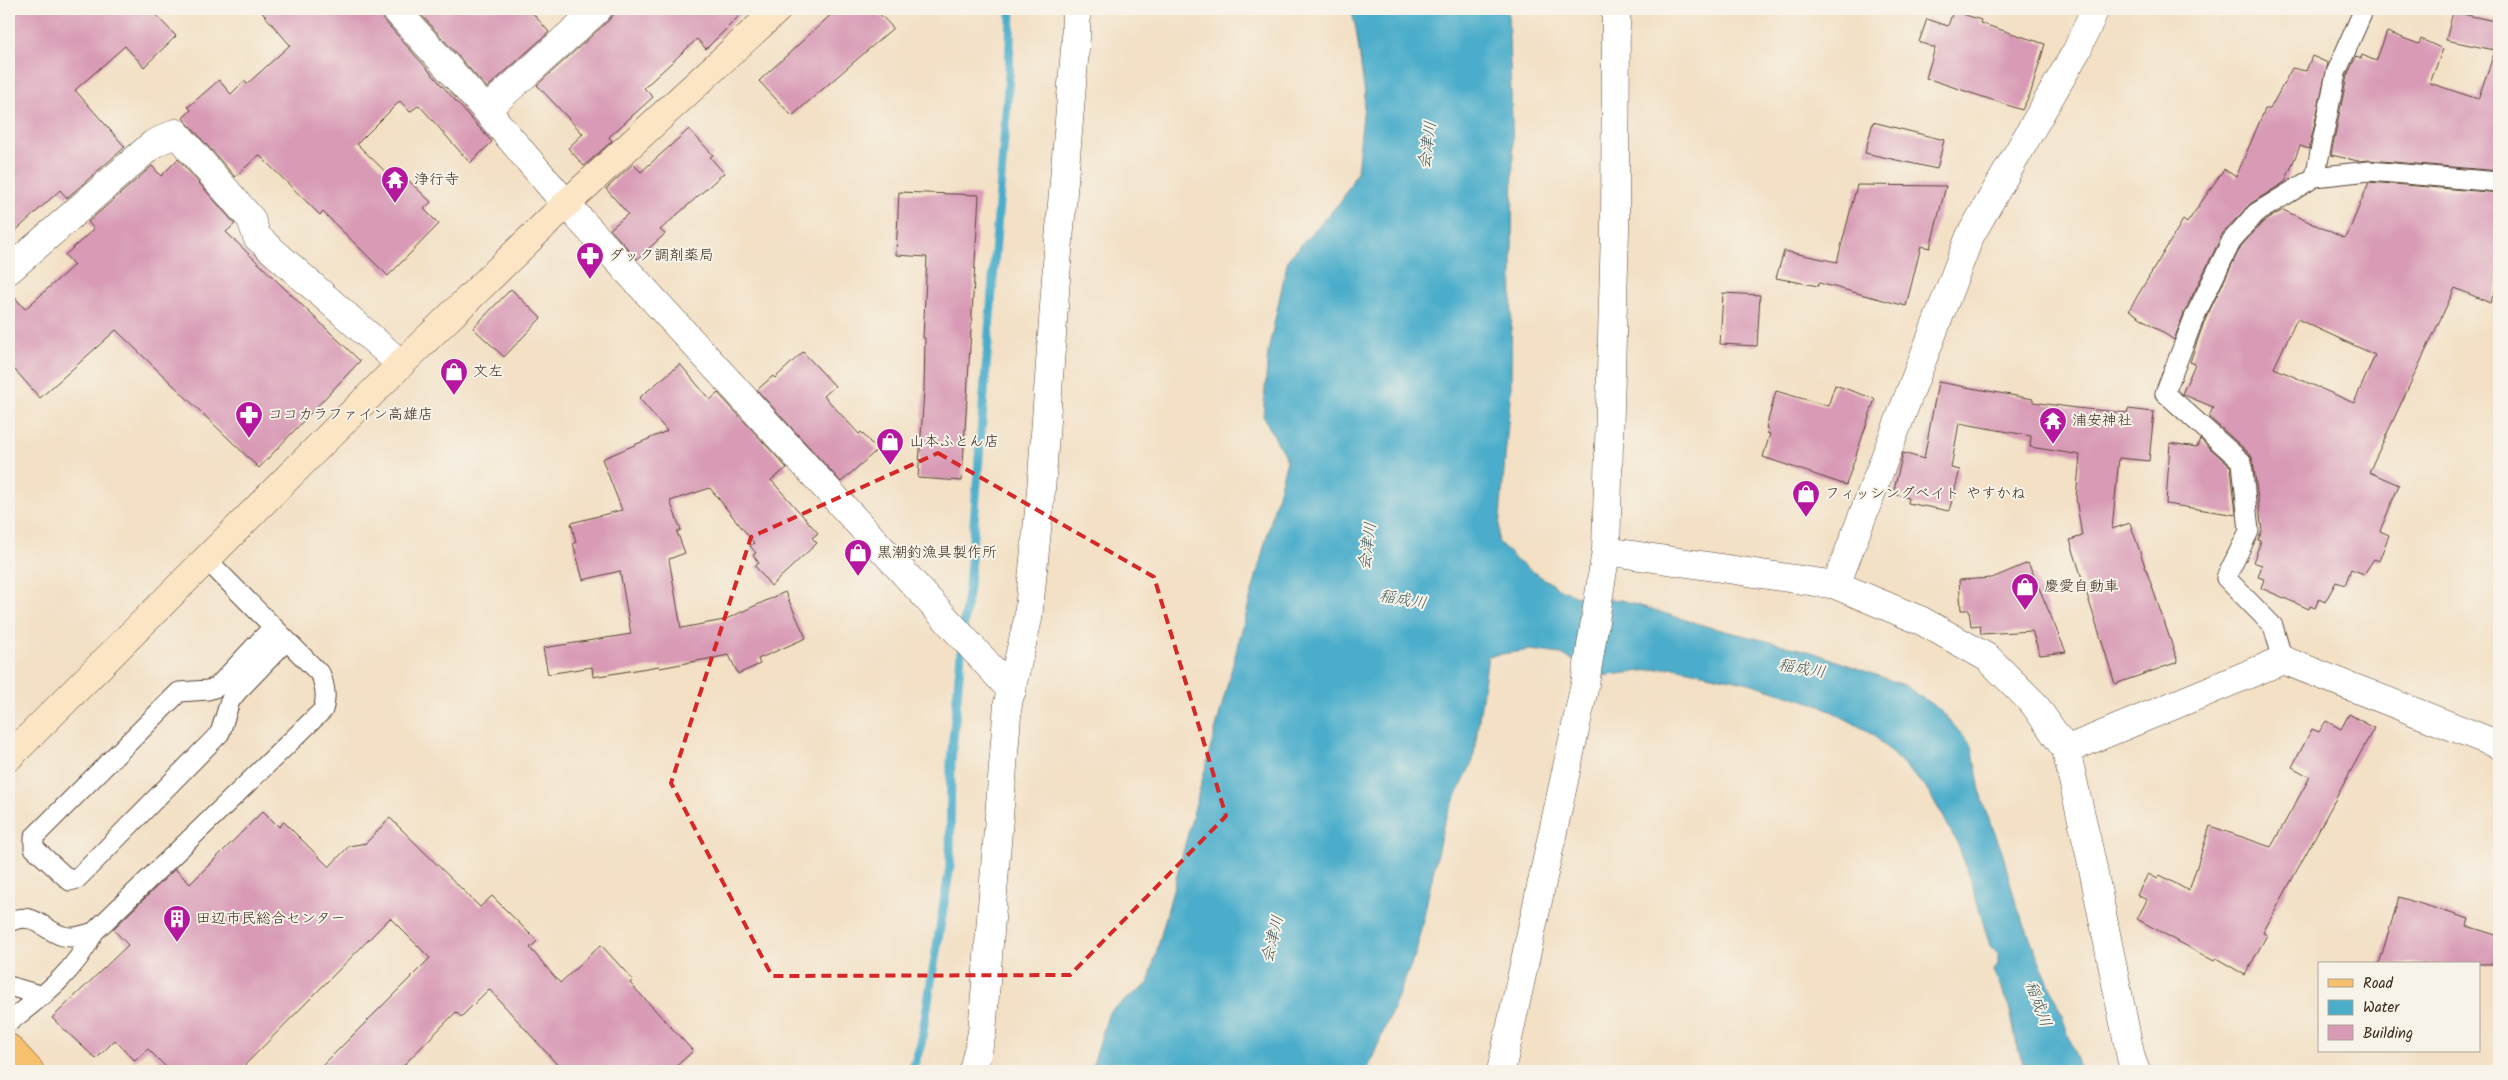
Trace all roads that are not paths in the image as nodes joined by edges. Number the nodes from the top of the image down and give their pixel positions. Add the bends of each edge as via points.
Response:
1 (395, 9) edge
2 (598, 9) edge
3 (778, 9) edge
4 (1076, 9) edge
5 (1616, 9) edge
6 (2095, 9) edge
7 (2364, 9) edge
8 (486, 110) junction
9 (2315, 177) junction
10 (2499, 182) edge
11 (566, 204) junction
12 (9, 270) edge
13 (401, 364) junction
14 (1606, 550) junction
15 (206, 559) junction
16 (1836, 585) junction
17 (272, 628) junction
18 (286, 641) junction
19 (2282, 660) junction
20 (1012, 691) junction
21 (2499, 745) edge
22 (2066, 750) junction
23 (9, 757) edge
24 (9, 922) edge
25 (94, 932) junction
26 (9, 986) edge
27 (43, 996) junction
28 (9, 1022) edge
29 (9, 1048) edge
30 (30, 1071) edge
31 (973, 1071) edge
32 (1501, 1071) edge
33 (2136, 1071) edge

1 - 8 street
2 - 8 street
3 - 11 street
4 - 20 street via 1042,491 1028,619
5 - 14 street via 1615,230
6 - 16 street via 2077,50 1970,236
7 - 9 lane via 2336,72
8 - 11 street
9 - 10 lane via 2369,171
9 - 19 lane via 2256,212 2232,240 2194,318 2165,393 2242,462 2249,531 2226,578 2273,626
11 - 13 street
11 - 20 street
12 - 13 street via 153,144 176,133 251,219 257,237
13 - 15 street
14 - 16 street
14 - 32 street via 1585,684
15 - 17 lane
15 - 23 street
16 - 22 street via 1922,621 1988,658 2034,704
17 - 18 lane
17 - 18 lane via 217,686 208,690 178,692 34,837 34,848 70,881 77,879 220,732 236,692
18 - 25 lane via 321,675 326,700 323,710
19 - 21 street
19 - 22 street
20 - 31 street via 1008,703 982,1033
22 - 33 street
24 - 25 lane via 17,918 32,920 62,936
25 - 27 lane via 81,958
26 - 27 lane
27 - 28 lane
29 - 30 main road

